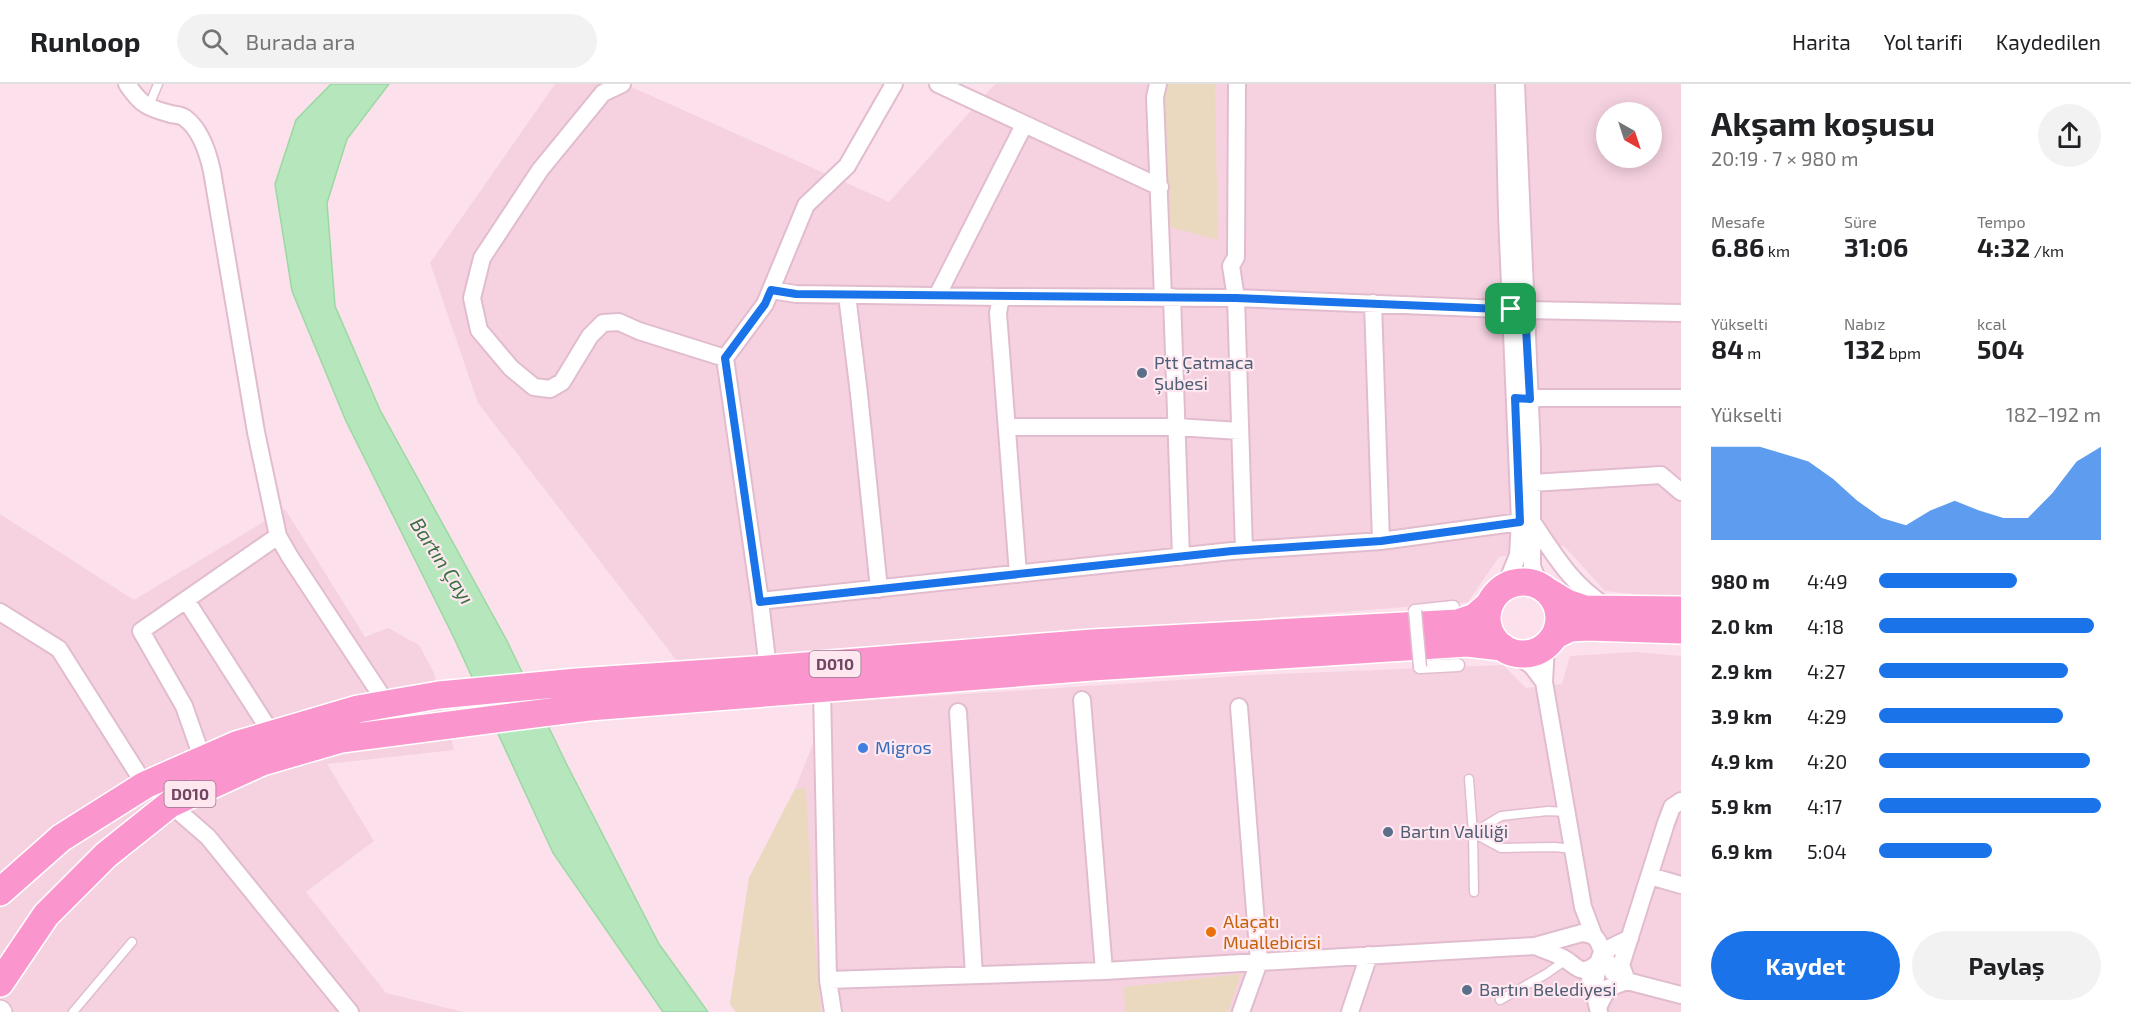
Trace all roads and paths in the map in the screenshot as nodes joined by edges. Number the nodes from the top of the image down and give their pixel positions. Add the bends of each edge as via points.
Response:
1 (127, 84) edge
2 (158, 84) edge
3 (622, 84) edge
4 (894, 84) edge
5 (938, 84) edge
6 (1158, 84) edge
7 (1237, 84) edge
8 (1504, 84) edge
9 (1516, 84) edge
10 (148, 108) junction
11 (1024, 125) junction
12 (1160, 187) junction
13 (771, 290) junction
14 (847, 295) junction
15 (937, 296) junction
16 (1001, 297) junction
17 (1167, 298) junction
18 (1236, 298) junction
19 (1373, 303) junction
20 (1518, 310) junction
21 (1681, 313) edge
22 (725, 358) junction
23 (1522, 398) junction
24 (1681, 398) edge
25 (1007, 427) junction
26 (1176, 427) junction
27 (1240, 431) junction
28 (1532, 483) junction
29 (1681, 492) edge
30 (1526, 523) junction
31 (278, 536) junction
32 (1381, 541) junction
33 (1244, 550) junction
34 (1181, 557) junction
35 (1018, 574) junction
36 (879, 589) junction
37 (1544, 589) junction
38 (1497, 596) junction
39 (186, 600) junction
40 (760, 602) junction
41 (1453, 607) dead end
42 (1611, 610) junction
43 (0, 612) edge
44 (1677, 616) edge
45 (1550, 641) junction
46 (1507, 649) junction
47 (1092, 655) junction
48 (1458, 665) dead end
49 (768, 669) junction
50 (1544, 681) junction
51 (822, 689) junction
52 (1082, 700) dead end
53 (387, 704) junction
54 (1239, 707) dead end
55 (958, 712) dead end
56 (272, 734) junction
57 (203, 760) junction
58 (1469, 779) dead end
59 (145, 785) junction
60 (1681, 801) edge
61 (170, 804) junction
62 (1567, 812) junction
63 (1473, 833) junction
64 (1572, 849) junction
65 (1650, 876) junction
66 (1681, 885) edge
67 (1474, 891) dead end
68 (0, 892) edge
69 (1583, 907) junction
70 (1574, 936) junction
71 (132, 942) dead end
72 (1535, 946) junction
73 (1607, 946) junction
74 (1369, 955) junction
75 (1567, 960) junction
76 (1259, 962) junction
77 (1581, 970) junction
78 (1104, 971) junction
79 (974, 975) junction
80 (1620, 977) junction
81 (828, 980) junction
82 (0, 983) edge
83 (1681, 995) edge
84 (1500, 1000) dead end
85 (1597, 1004) edge
86 (73, 1012) edge
87 (350, 1012) edge
88 (833, 1012) edge
89 (1241, 1012) edge
90 (1350, 1012) edge

1 - 10 street
2 - 10 lane
3 - 22 street via 603,93 540,170 482,258 472,298 480,330 511,368 534,387 550,389 562,382 590,336 603,324 619,322
4 - 13 street via 847,166 806,205
5 - 11 street
6 - 12 street via 1155,97
7 - 18 street via 1236,257 1231,266
8 - 20 street
9 - 20 street
10 - 31 street via 184,117 209,159
11 - 12 street
11 - 15 street
12 - 17 street
13 - 14 street
13 - 22 street
14 - 15 street
14 - 36 street
15 - 16 street
16 - 17 street
16 - 25 street via 998,313
17 - 18 street
17 - 26 street
18 - 19 street
18 - 27 street
19 - 20 street
19 - 32 street
20 - 21 street
20 - 23 street
22 - 40 street
23 - 24 street
23 - 28 street via 1533,450
23 - 30 street
25 - 26 street
25 - 35 street
26 - 27 street
26 - 34 street
27 - 33 street
28 - 29 street via 1661,475
28 - 30 street
30 - 32 street
30 - 37 street via 1532,566
30 - 38 street via 1518,555
30 - 42 street via 1572,580
31 - 39 street
31 - 53 street
32 - 33 street
33 - 34 street
34 - 35 street
35 - 36 street
36 - 40 street
37 - 38 highway via 1516,582
37 - 42 highway via 1586,609
37 - 45 highway via 1556,602 1559,613
38 - 46 highway via 1487,616 1488,628
38 - 47 highway via 1475,616 1458,623
39 - 56 street
39 - 57 street via 141,631 184,706
40 - 49 street
41 - 48 street, bridge via 1415,610 1420,667
42 - 44 highway
43 - 59 street via 59,649
44 - 45 highway via 1570,628
45 - 46 highway via 1524,654
45 - 50 street
46 - 47 highway via 1467,643
46 - 50 street via 1532,666
47 - 49 highway, D010
47 - 51 highway, D010
49 - 53 highway, D010 via 577,682
50 - 62 street
51 - 61 highway, D010 via 590,707 341,739 262,762
51 - 81 street
52 - 78 street
53 - 56 highway, D010
54 - 76 street
55 - 79 street
56 - 57 highway, D010
57 - 59 highway, D010
58 - 63 lane
59 - 68 highway, D010 via 61,838
60 - 65 street via 1672,807
61 - 82 highway, D010 via 106,855 46,915
61 - 87 street via 208,837
62 - 63 lane via 1502,816
62 - 64 street
63 - 64 lane via 1501,848
63 - 67 lane
64 - 69 street
65 - 66 street
65 - 73 street
69 - 70 street
69 - 73 street
70 - 72 street
70 - 73 street via 1582,933
70 - 75 street via 1565,948
71 - 86 lane
72 - 74 street
72 - 75 street
73 - 77 street via 1587,970
73 - 80 street
73 - 80 street via 1621,965
73 - 85 street
74 - 76 street
74 - 90 street
75 - 77 street
75 - 84 lane
76 - 78 street
76 - 89 street
77 - 85 street
78 - 79 street
79 - 81 street
80 - 83 street
80 - 85 street
81 - 88 street

